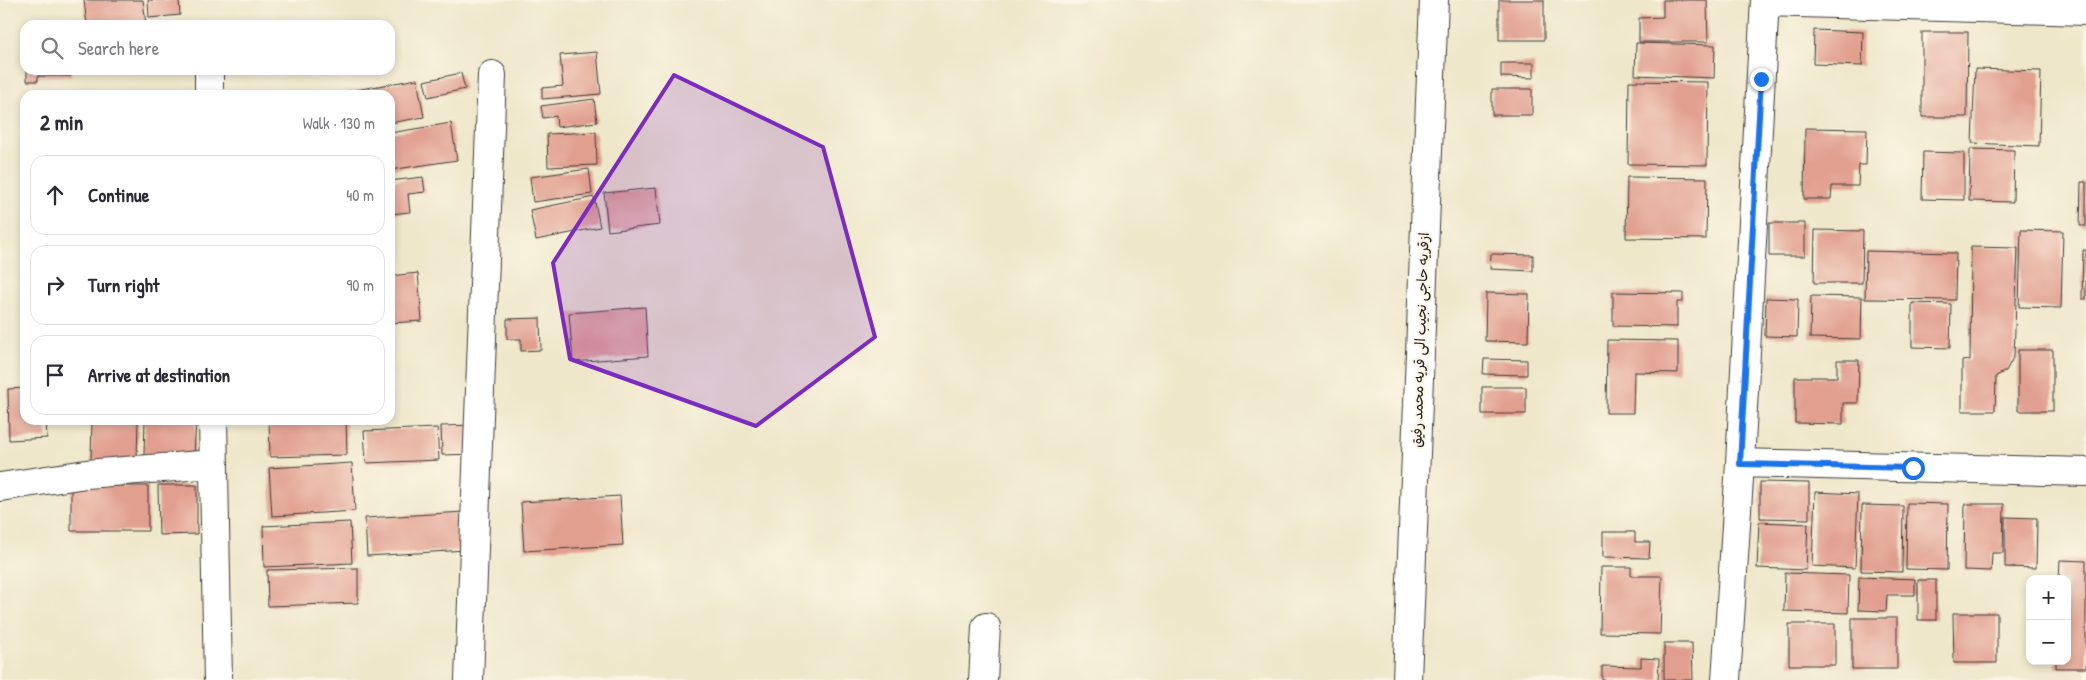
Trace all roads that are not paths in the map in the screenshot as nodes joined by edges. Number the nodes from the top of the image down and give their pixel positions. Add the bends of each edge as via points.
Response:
1 (1434, 0) edge
2 (1765, 1) edge
3 (2086, 12) edge
4 (210, 75) edge
5 (492, 75) dead end
6 (210, 90) edge
7 (213, 425) edge
8 (214, 464) junction
9 (1740, 464) junction
10 (2086, 472) edge
11 (0, 488) edge
12 (986, 627) dead end
13 (218, 680) edge
14 (470, 680) edge
15 (983, 680) edge
16 (1406, 680) edge
17 (1726, 680) edge

1 - 16 street, ازقریه حاجی نجیب الی قریه محمد رفیق
2 - 3 street
2 - 9 street
4 - 6 street
5 - 14 street
7 - 8 street
8 - 11 street via 86,474
8 - 13 street
9 - 10 street
9 - 17 street
12 - 15 street

